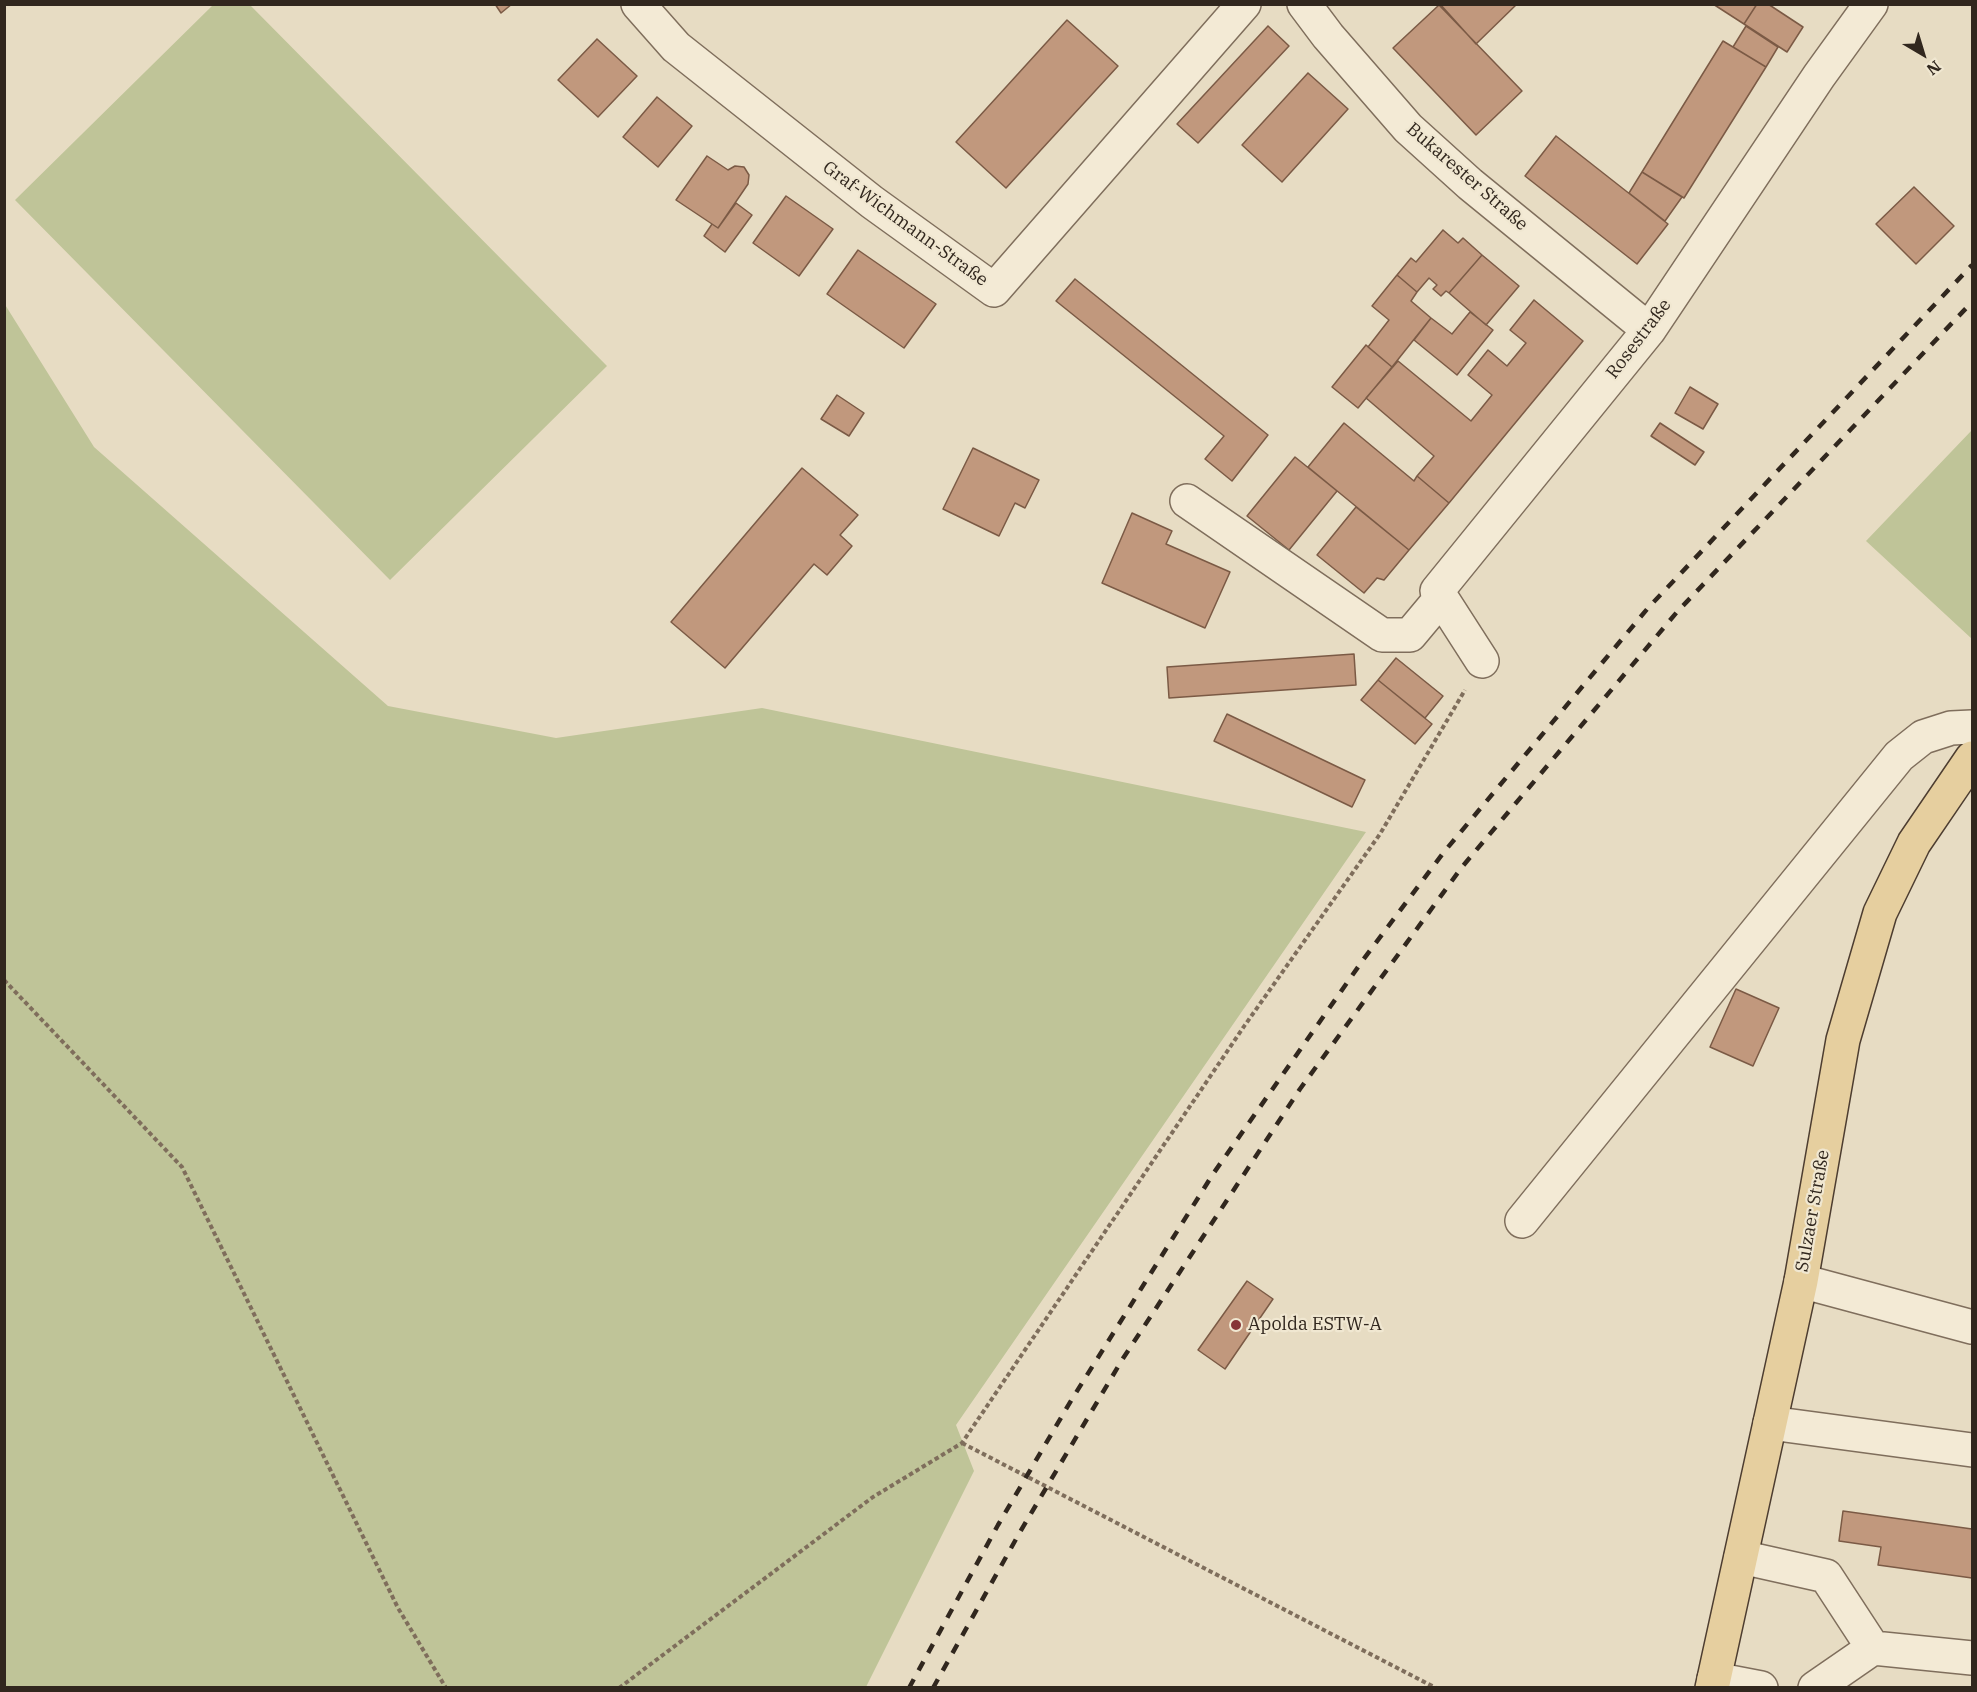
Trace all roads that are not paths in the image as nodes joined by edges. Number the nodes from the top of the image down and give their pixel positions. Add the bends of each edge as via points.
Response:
1 (638, 4) edge
2 (1244, 4) edge
3 (1304, 4) edge
4 (1870, 4) edge
5 (1650, 330) junction
6 (1187, 501) dead end
7 (1441, 598) junction
8 (1482, 661) road end
9 (1972, 726) edge
10 (1972, 758) edge
11 (1522, 1221) dead end
12 (1801, 1281) junction
13 (1972, 1327) edge
14 (1770, 1423) junction
15 (1972, 1450) edge
16 (1741, 1557) junction
17 (1873, 1648) junction
18 (1972, 1658) edge
19 (1713, 1683) edge
20 (1761, 1688) edge
21 (1815, 1688) edge

1 - 2 street, Graf-Wichmann-Straße via 675,47 872,202 994,290
3 - 5 street, Bukarester Straße via 1408,128 1470,184
4 - 5 street, Rosestraße
5 - 7 street, Rosestraße via 1437,591
6 - 7 street via 1382,635 1410,635
7 - 8 street
9 - 11 street via 1923,737 1899,756
10 - 12 main road, Sulzaer Straße via 1914,843 1880,913 1843,1040
12 - 13 street
12 - 14 main road, Sulzaer Straße
14 - 15 street
14 - 16 main road, Sulzaer Straße
16 - 17 street via 1826,1576
16 - 19 main road, Sulzaer Straße
17 - 18 street
17 - 21 street
19 - 20 street

